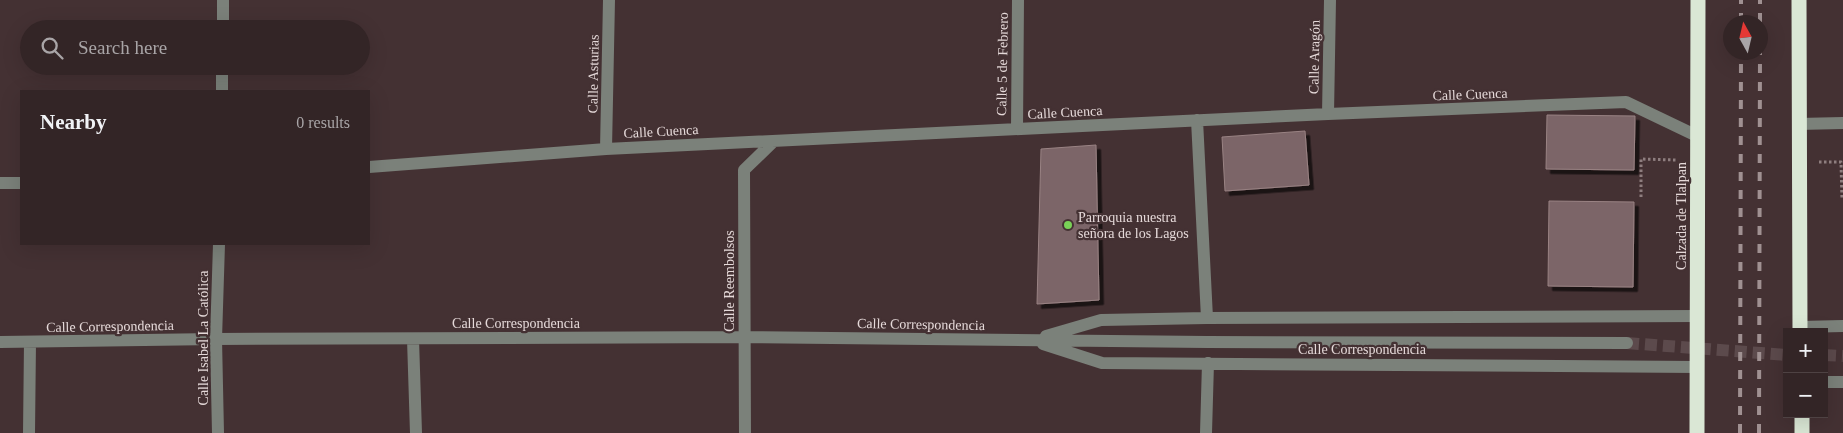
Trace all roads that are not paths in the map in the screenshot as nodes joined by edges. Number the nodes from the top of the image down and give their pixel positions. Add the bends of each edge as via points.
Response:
1 (223, 0) edge
2 (610, 0) edge
3 (1018, 0) edge
4 (1330, 0) edge
5 (1698, 0) edge
6 (1799, 0) edge
7 (223, 20) edge
8 (222, 75) edge
9 (222, 90) edge
10 (1328, 114) junction
11 (1197, 120) junction
12 (1798, 124) junction
13 (1843, 124) edge
14 (1017, 129) junction
15 (1697, 136) junction
16 (774, 141) junction
17 (606, 149) junction
18 (370, 167) edge
19 (0, 183) edge
20 (20, 183) edge
21 (219, 245) edge
22 (1696, 316) junction
23 (1207, 318) junction
24 (1843, 326) edge
25 (1800, 328) edge
26 (1822, 328) edge
27 (745, 337) junction
28 (413, 338) junction
29 (216, 339) junction
30 (1031, 340) junction
31 (0, 342) edge
32 (30, 342) junction
33 (1627, 343) tunnel mouth
34 (1208, 363) junction
35 (1697, 367) junction
36 (1828, 382) edge
37 (1843, 382) edge
38 (1802, 418) edge
39 (28, 433) edge
40 (218, 433) edge
41 (416, 433) edge
42 (745, 433) edge
43 (1206, 433) edge
44 (1696, 433) edge
45 (1802, 433) edge

1 - 7 street
2 - 17 street, Calle Asturias
3 - 14 street, Calle 5 de Febrero
4 - 10 street, Calle Aragón
5 - 15 highway, Calzada de Tlalpan
6 - 12 highway
8 - 9 street
10 - 11 street, Calle Cuenca
10 - 15 street, Calle Cuenca via 1626,102
11 - 14 street, Calle Cuenca
11 - 23 street
12 - 13 street
12 - 25 highway
14 - 16 street, Calle Cuenca
15 - 22 highway, Calzada de Tlalpan
16 - 17 street, Calle Cuenca
16 - 27 street, Calle Reembolsos via 744,170
17 - 18 street, Calle Cuenca
19 - 20 street
21 - 29 street, Calle Isabel La Católica
22 - 23 street, Calle Correspondencia
22 - 35 highway, Calzada de Tlalpan
23 - 30 street, Calle Correspondencia via 1102,320
24 - 26 street
27 - 28 street, Calle Correspondencia
27 - 30 street, Calle Correspondencia
27 - 42 street, Calle Reembolsos
28 - 29 street, Calle Correspondencia
28 - 41 street
29 - 32 street, Calle Correspondencia
29 - 40 street, Calle Isabel La Católica
30 - 33 street, Calle Correspondencia
30 - 34 street, Calle Correspondencia via 1102,363
31 - 32 street, Calle Correspondencia
32 - 39 street
34 - 35 street, Calle Correspondencia
34 - 43 street
35 - 44 highway, Calzada de Tlalpan
36 - 37 street
38 - 45 highway

